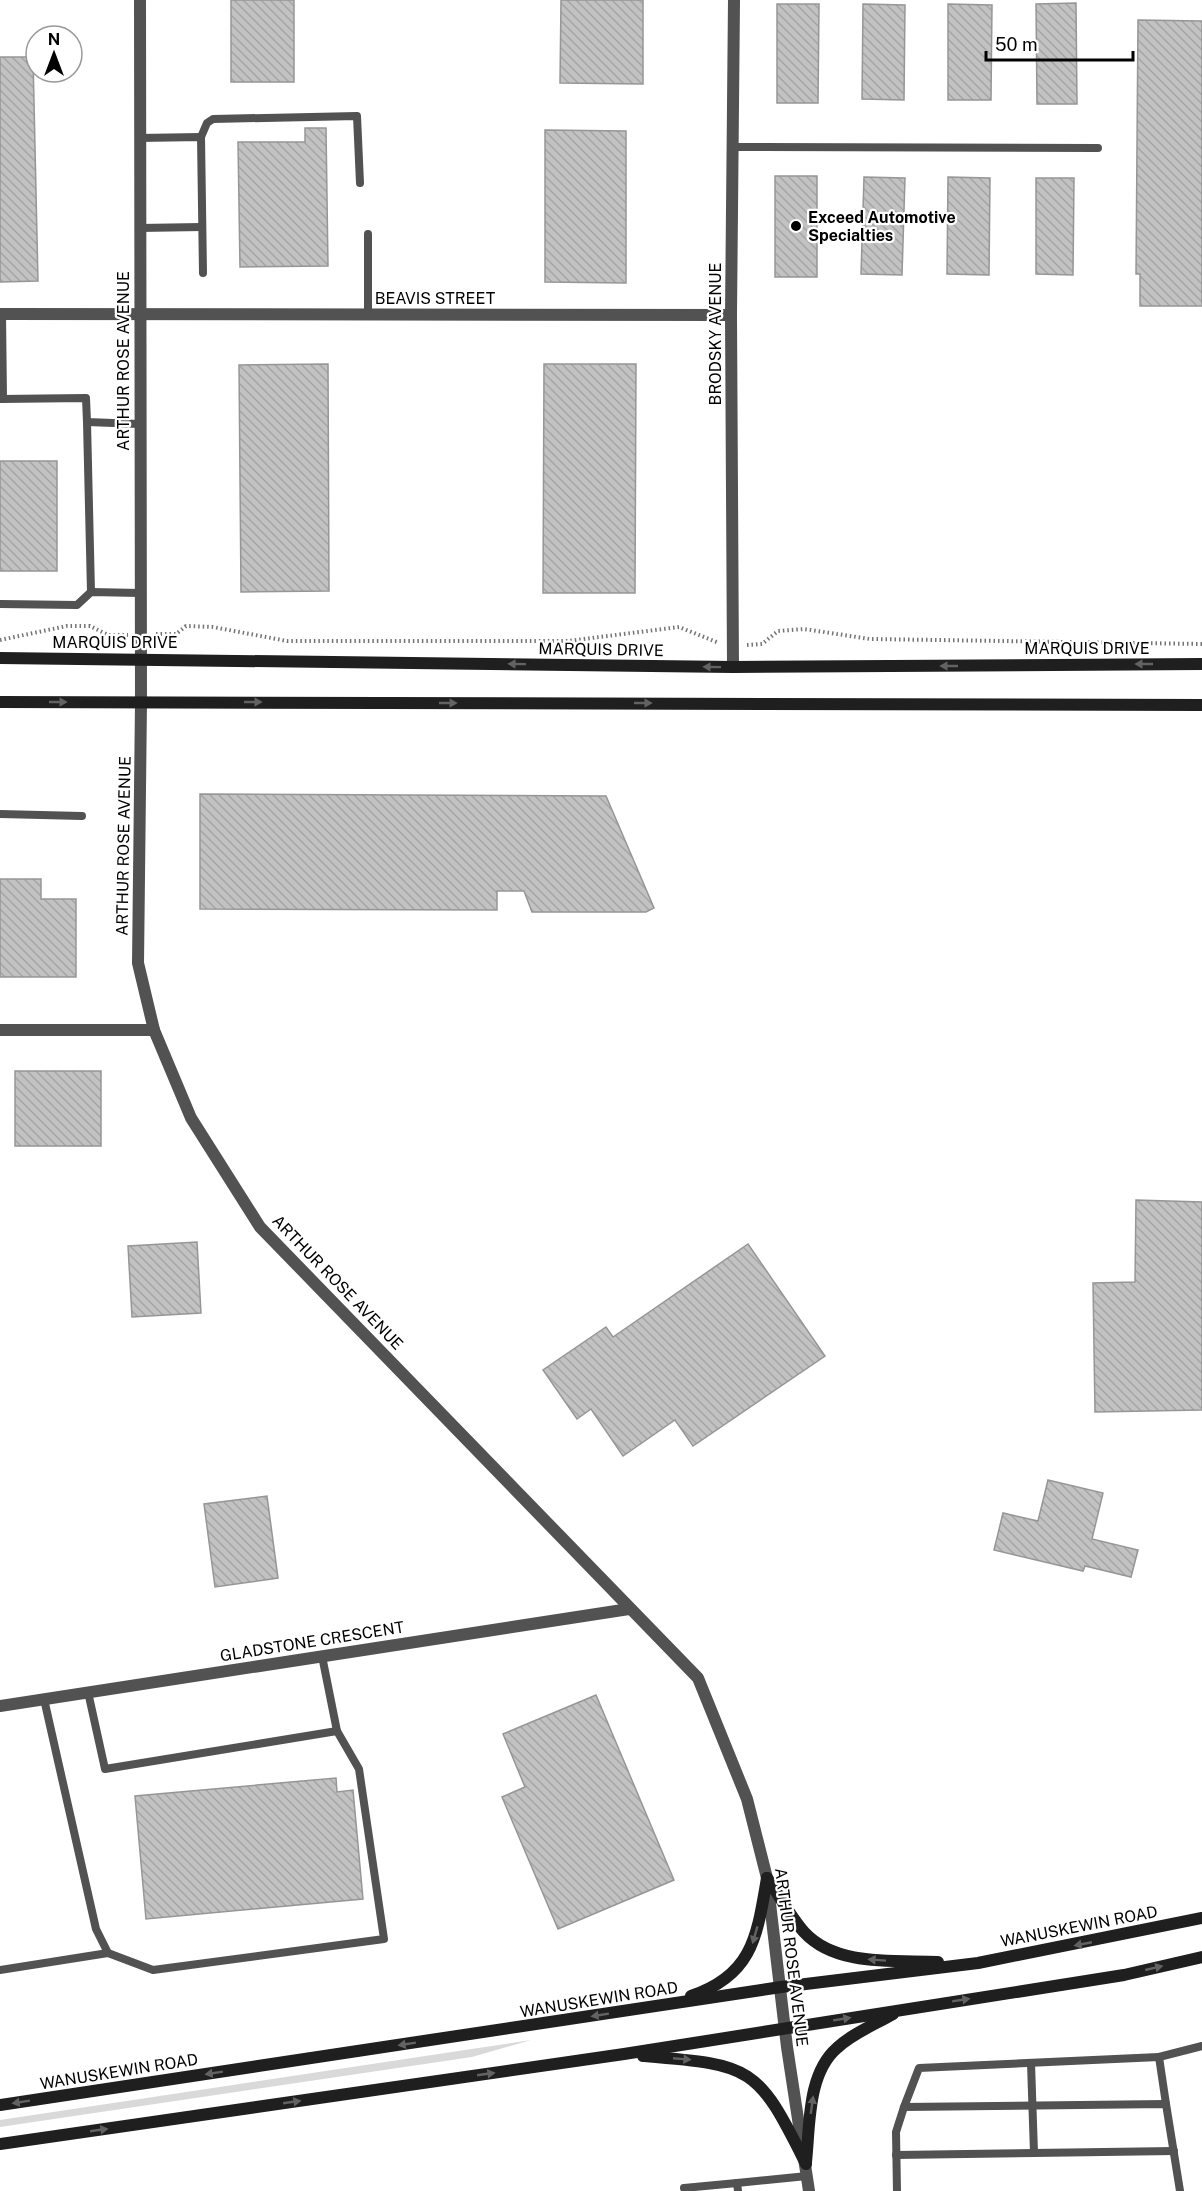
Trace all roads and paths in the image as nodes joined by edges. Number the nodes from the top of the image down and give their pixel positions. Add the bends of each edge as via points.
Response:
1 (140, 0) edge
2 (734, 0) edge
3 (201, 137) junction
4 (139, 138) junction
5 (734, 147) junction
6 (1098, 148) dead end
7 (360, 183) dead end
8 (202, 227) junction
9 (139, 228) junction
10 (368, 234) dead end
11 (203, 273) dead end
12 (1, 314) edge
13 (139, 314) junction
14 (368, 314) junction
15 (731, 315) junction
16 (2, 399) edge
17 (87, 422) junction
18 (140, 423) junction
19 (91, 592) junction
20 (140, 593) junction
21 (0, 604) edge
22 (141, 634) junction
23 (0, 640) edge
24 (1202, 644) edge
25 (733, 647) junction
26 (0, 658) edge
27 (141, 658) junction
28 (1202, 664) edge
29 (733, 667) junction
30 (0, 702) edge
31 (141, 702) junction
32 (1202, 705) edge
33 (0, 814) edge
34 (82, 816) dead end
35 (0, 1030) edge
36 (154, 1030) junction
37 (629, 1609) junction
38 (322, 1656) junction
39 (88, 1692) junction
40 (44, 1699) junction
41 (0, 1706) edge
42 (338, 1731) junction
43 (767, 1878) junction
44 (1202, 1918) edge
45 (108, 1953) junction
46 (1202, 1957) edge
47 (978, 1962) junction
48 (0, 1970) edge
49 (781, 1987) junction
50 (657, 2007) junction
51 (903, 2009) junction
52 (784, 2028) junction
53 (1202, 2046) edge
54 (624, 2055) junction
55 (1159, 2057) junction
56 (1031, 2063) junction
57 (1167, 2104) junction
58 (0, 2106) edge
59 (1032, 2106) junction
60 (904, 2107) junction
61 (0, 2144) edge
62 (1174, 2151) junction
63 (1034, 2153) junction
64 (896, 2155) junction
65 (806, 2170) junction
66 (738, 2187) edge
67 (684, 2188) dead end
68 (809, 2191) edge
69 (897, 2191) edge
70 (1180, 2191) edge

1 - 4 street, ARTHUR ROSE AVENUE
2 - 5 street, BRODSKY AVENUE
3 - 4 lane
3 - 7 lane via 213,119 357,116
3 - 8 lane
4 - 9 street, ARTHUR ROSE AVENUE
5 - 6 lane
5 - 15 street, BRODSKY AVENUE
8 - 9 lane
8 - 11 lane
9 - 13 street, ARTHUR ROSE AVENUE
10 - 14 lane
12 - 13 street, BEAVIS STREET
12 - 16 lane
13 - 14 street, BEAVIS STREET
13 - 18 street, ARTHUR ROSE AVENUE
14 - 15 street, BEAVIS STREET
15 - 25 street, BRODSKY AVENUE
16 - 17 lane via 86,398
17 - 18 lane
17 - 19 lane
18 - 20 street, ARTHUR ROSE AVENUE
19 - 20 lane
19 - 21 lane via 77,605
20 - 22 street, ARTHUR ROSE AVENUE
22 - 23 path via 108,635 90,626 67,626
22 - 25 path via 176,634 186,626 213,627 286,641 568,641 679,627
22 - 27 street, ARTHUR ROSE AVENUE
24 - 25 path via 870,639 804,630 778,631 762,644
25 - 29 street, BRODSKY AVENUE
26 - 27 main road, MARQUIS DRIVE
29 -> 27 main road, MARQUIS DRIVE
27 - 31 street, ARTHUR ROSE AVENUE
28 -> 29 main road, MARQUIS DRIVE
30 -> 31 main road
31 -> 32 main road
31 - 36 street, ARTHUR ROSE AVENUE via 138,963
33 - 34 lane
35 - 36 street
36 - 37 street, ARTHUR ROSE AVENUE via 192,1118 260,1227
37 - 38 street, GLADSTONE CRESCENT
37 - 43 street, ARTHUR ROSE AVENUE via 698,1678 747,1799
38 - 39 street, GLADSTONE CRESCENT
38 - 42 lane
39 - 40 street, GLADSTONE CRESCENT
39 - 42 lane via 105,1769
40 - 41 street, GLADSTONE CRESCENT
40 - 45 lane via 96,1929
42 - 45 lane via 359,1769 384,1939 153,1970
47 -> 43 main road via 856,1958 833,1951 805,1933
43 - 49 street, ARTHUR ROSE AVENUE
43 -> 50 main road via 753,1944 732,1975 710,1989
44 -> 47 main road, WANUSKEWIN ROAD
45 - 48 lane
51 -> 46 main road via 1124,1975
47 - 49 main road, WANUSKEWIN ROAD
49 - 50 main road, WANUSKEWIN ROAD
49 - 52 street, ARTHUR ROSE AVENUE
50 -> 58 main road, WANUSKEWIN ROAD
52 -> 51 main road
65 -> 51 main road via 812,2102 826,2061 856,2034
52 - 54 main road
52 - 65 street, ARTHUR ROSE AVENUE
53 - 55 lane
61 -> 54 main road
54 -> 65 main road via 707,2061 732,2067 755,2079 778,2108
55 - 56 lane
55 - 57 lane
56 - 59 lane
56 - 60 lane via 919,2068
57 - 59 lane
57 - 62 lane
59 - 60 lane
59 - 63 lane
60 - 64 lane via 896,2132
62 - 63 lane
62 - 70 lane
63 - 64 lane
64 - 69 lane
65 - 66 lane
65 - 68 street, ARTHUR ROSE AVENUE
66 - 67 lane

